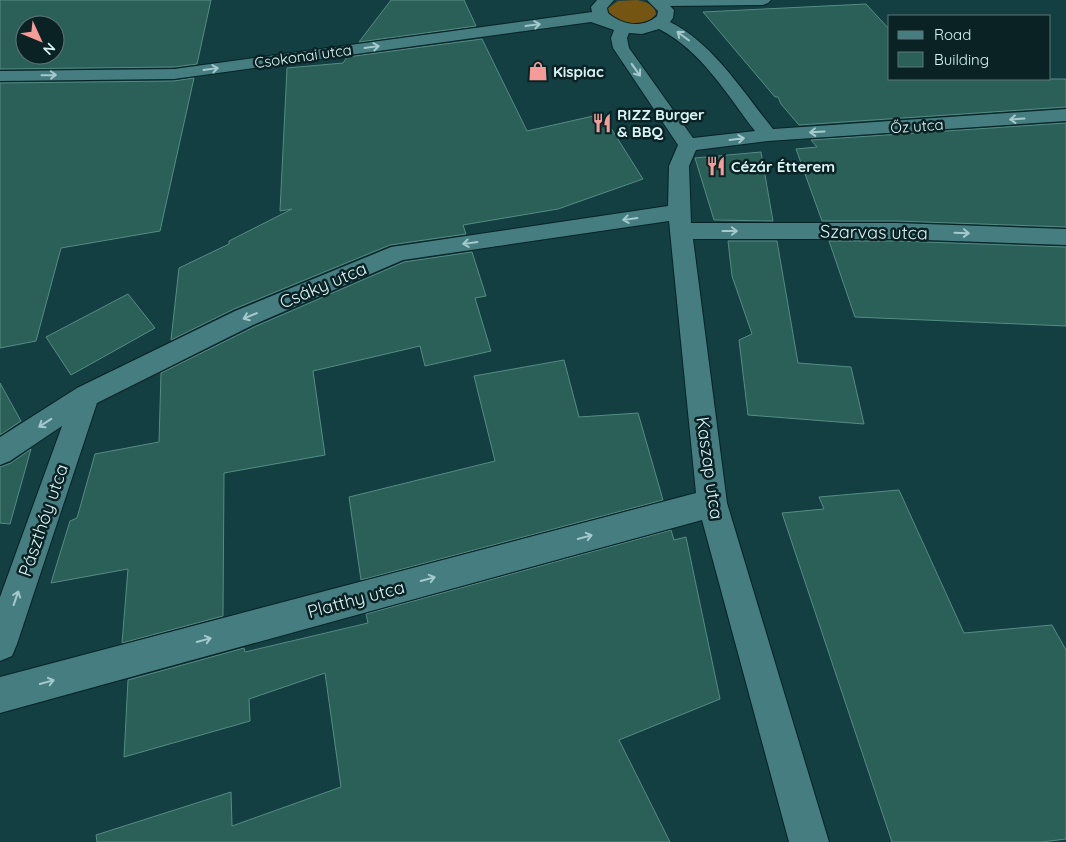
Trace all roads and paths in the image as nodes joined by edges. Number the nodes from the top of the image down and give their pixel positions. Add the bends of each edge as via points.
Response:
1 (606, 0) edge
2 (656, 0) edge
3 (763, 0) edge
4 (735, 1) edge
5 (663, 19) junction
6 (604, 20) junction
7 (623, 27) junction
8 (0, 76) edge
9 (1066, 116) edge
10 (768, 135) junction
11 (688, 145) junction
12 (680, 222) junction
13 (1066, 237) edge
14 (86, 396) junction
15 (0, 452) edge
16 (712, 503) junction
17 (0, 644) edge
18 (0, 695) edge
19 (809, 842) edge

1 - 6 street via 598,11
2 - 4 street
2 - 5 street via 663,5
3 - 4 street
4 - 5 street
5 - 7 street via 644,28
10 -> 5 street via 699,49
6 - 7 street, Csokonai utca
8 -> 6 street, Csokonai utca via 174,74 583,18
7 -> 11 street via 618,38 621,48
9 -> 10 street, Őz utca
11 -> 10 street
11 - 12 street, Kaszap utca via 679,166
12 -> 13 street, Szarvas utca
12 -> 14 street, Csáky utca via 399,253 244,318
12 - 16 street, Kaszap utca
14 -> 15 street, Csáky utca
17 -> 14 street, Pászthóy utca
18 -> 16 street, Platthy utca
16 - 19 street, Kaszap utca

